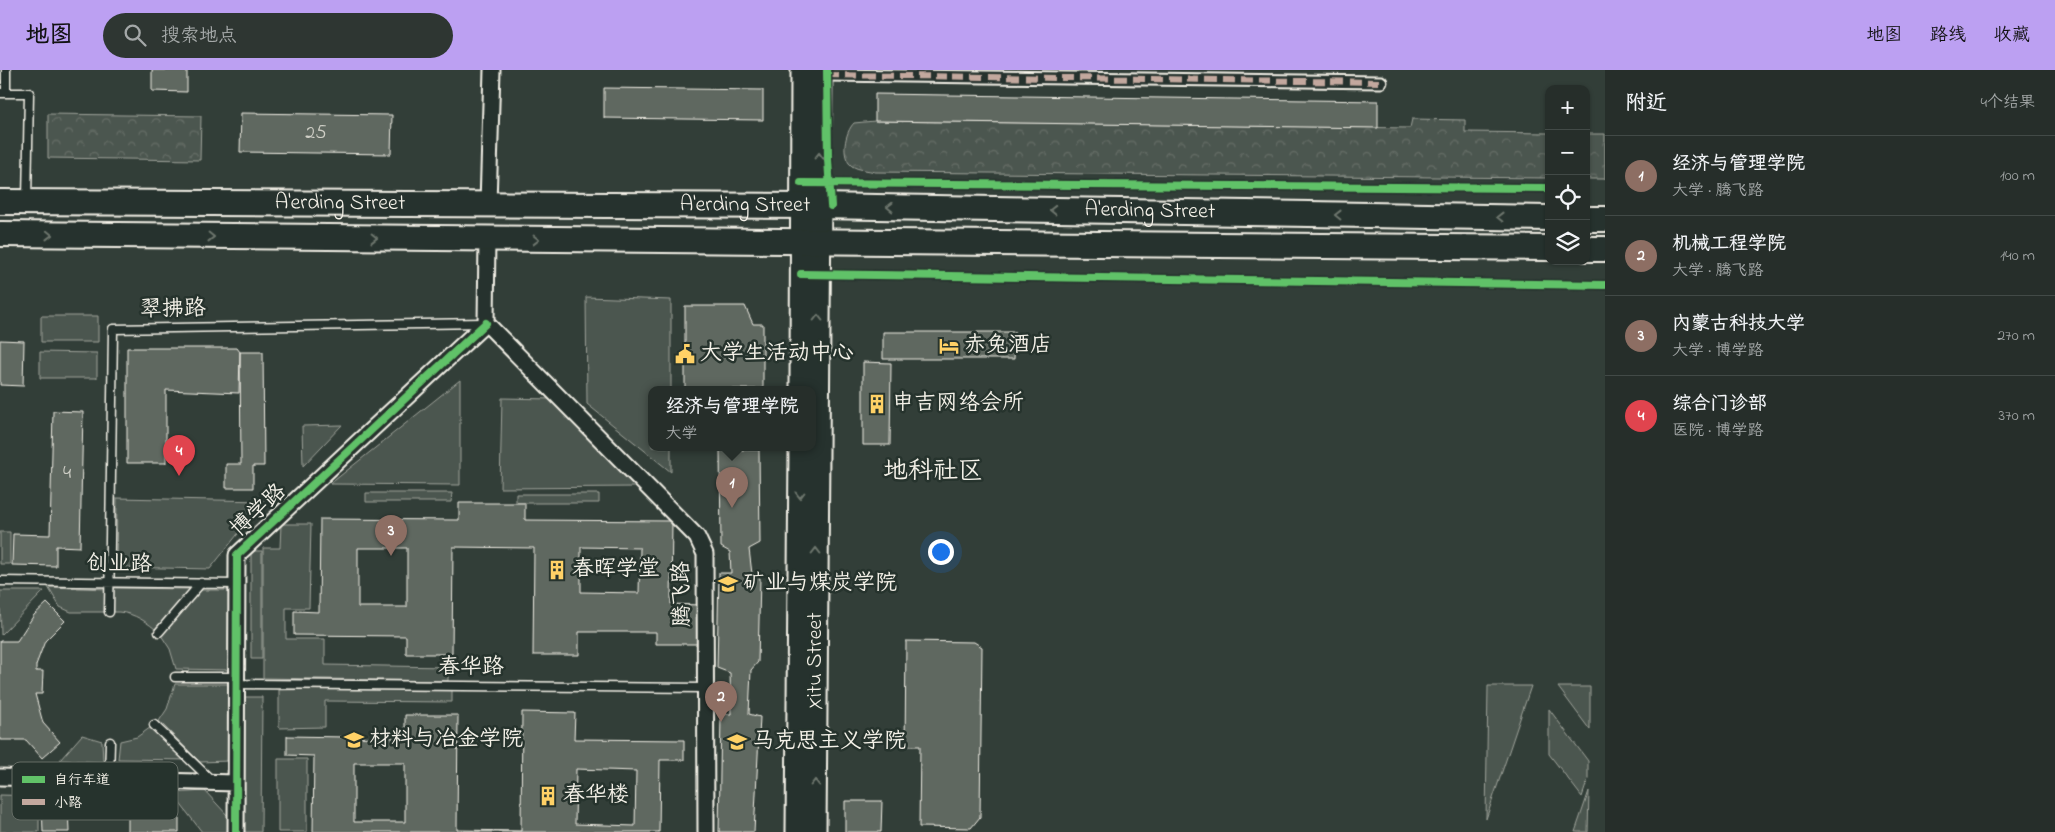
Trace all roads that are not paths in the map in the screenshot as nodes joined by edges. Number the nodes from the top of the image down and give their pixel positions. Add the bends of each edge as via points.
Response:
1 (6, 70) edge
2 (492, 70) edge
3 (802, 70) edge
4 (824, 73) edge
5 (1381, 82) dead end
6 (3, 93) edge
7 (0, 202) edge
8 (27, 202) junction
9 (488, 204) junction
10 (810, 206) junction
11 (1545, 218) edge
12 (1590, 219) edge
13 (1605, 219) edge
14 (0, 234) edge
15 (487, 240) junction
16 (810, 243) junction
17 (1545, 248) edge
18 (1590, 249) edge
19 (1605, 249) edge
20 (486, 323) junction
21 (801, 386) edge
22 (811, 386) edge
23 (800, 451) edge
24 (812, 451) edge
25 (0, 580) edge
26 (109, 582) junction
27 (201, 583) junction
28 (237, 584) junction
29 (109, 612) dead end
30 (159, 632) dead end
31 (175, 677) dead end
32 (237, 680) junction
33 (705, 688) junction
34 (154, 725) dead end
35 (110, 742) dead end
36 (109, 762) edge
37 (178, 781) edge
38 (214, 782) junction
39 (236, 783) junction
40 (236, 832) edge
41 (706, 832) edge
42 (797, 832) edge
43 (815, 832) edge

1 - 6 lane
2 - 9 street
3 - 10 main road, Xitu Street
4 - 5 street
10 -> 4 main road, Xitu Street
6 - 8 lane via 29,93
7 - 8 main road, A'erding Street
8 - 9 main road, A'erding Street
9 - 10 main road, A'erding Street
11 -> 10 main road, A'erding Street
10 - 16 main road, Xitu Street
12 - 13 main road
14 -> 15 main road, A'erding Street
15 -> 16 main road, A'erding Street
15 - 20 street
16 - 17 main road, A'erding Street
16 - 21 main road, Xitu Street
22 -> 16 main road, Xitu Street
18 - 19 main road
20 - 26 lane, 翠拂路 via 113,329
20 - 28 street, 博学路 via 237,555
20 - 33 street, 腾飞路 via 697,537 705,554
23 -> 42 main road, Xitu Street
43 -> 24 main road, Xitu Street
25 - 26 lane, 创业路
26 - 27 lane, 创业路
26 - 29 lane
27 - 28 lane, 创业路
27 - 30 lane
28 - 32 street, 博学路
31 - 32 lane, 春华路
32 - 33 lane, 春华路
32 - 39 street, 博学路
33 - 41 street, 腾飞路
34 - 38 lane
35 - 36 lane
37 - 38 street
38 - 39 street
39 - 40 street, 博学路

